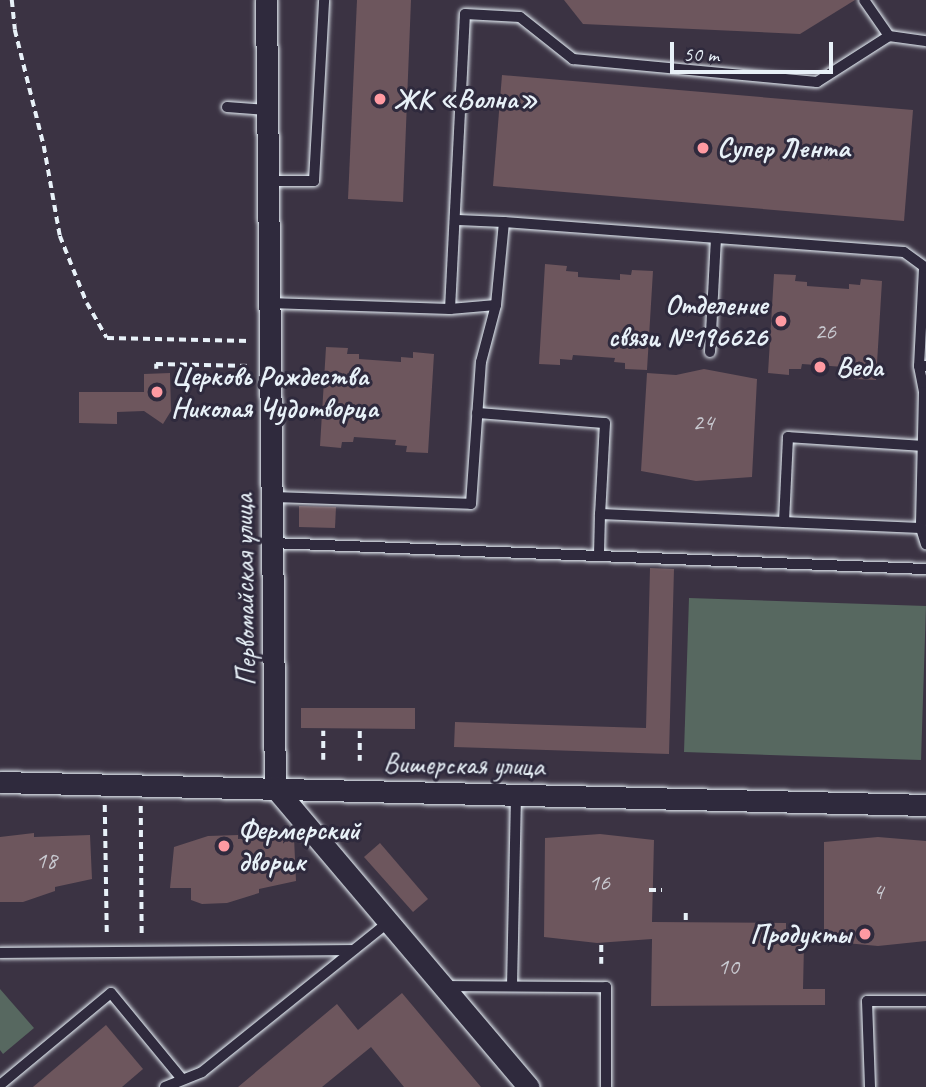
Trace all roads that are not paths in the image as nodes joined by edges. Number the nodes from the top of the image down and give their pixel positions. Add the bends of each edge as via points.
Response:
1 (265, 0) edge
2 (324, 0) edge
3 (864, 0) edge
4 (889, 36) junction
5 (926, 41) edge
6 (227, 107) dead end
7 (267, 110) junction
8 (268, 181) junction
9 (457, 220) junction
10 (504, 222) junction
11 (716, 238) junction
12 (925, 268) edge
13 (269, 303) junction
14 (496, 305) junction
15 (450, 309) junction
16 (710, 352) dead end
17 (923, 366) edge
18 (477, 413) junction
19 (923, 446) junction
20 (272, 497) junction
21 (600, 514) junction
22 (784, 522) junction
23 (921, 528) junction
24 (272, 543) junction
25 (926, 544) edge
26 (598, 554) junction
27 (926, 569) edge
28 (0, 782) edge
29 (275, 788) junction
30 (516, 794) junction
31 (926, 805) edge
32 (390, 921) junction
33 (352, 950) junction
34 (0, 953) edge
35 (446, 986) junction
36 (512, 986) junction
37 (926, 1001) edge
38 (182, 1079) junction
39 (0, 1085) edge
40 (165, 1087) edge
41 (529, 1087) edge
42 (606, 1087) edge
43 (870, 1087) edge

1 - 7 street, Первомайская улица
2 - 8 lane via 314,181
3 - 4 lane
4 - 5 lane
4 - 9 lane via 817,82 573,60 520,17 465,14
6 - 7 lane
7 - 8 street, Первомайская улица
8 - 13 street, Первомайская улица
9 - 10 lane
9 - 15 lane
10 - 11 lane
10 - 14 lane
11 - 12 lane via 904,252
11 - 16 lane
12 - 17 lane
13 - 15 lane
13 - 20 street, Первомайская улица
14 - 15 lane
14 - 18 lane via 481,362
17 - 19 lane
18 - 20 lane via 471,504
18 - 21 lane via 605,422
19 - 22 lane via 788,437
19 - 23 lane
20 - 24 street, Первомайская улица
21 - 22 lane
21 - 26 lane
22 - 23 lane
23 - 25 lane
24 - 26 lane
24 - 29 street, Первомайская улица
26 - 27 lane
28 - 29 street, Вишерская улица
29 - 30 street, Вишерская улица
29 - 32 street
30 - 31 street, Вишерская улица
30 - 36 lane
32 - 33 lane
32 - 35 street
33 - 34 lane
33 - 38 lane via 202,1072
35 - 36 lane
35 - 41 street
36 - 42 lane via 606,987
37 - 43 lane via 867,1001
38 - 39 lane via 111,993
38 - 40 lane

